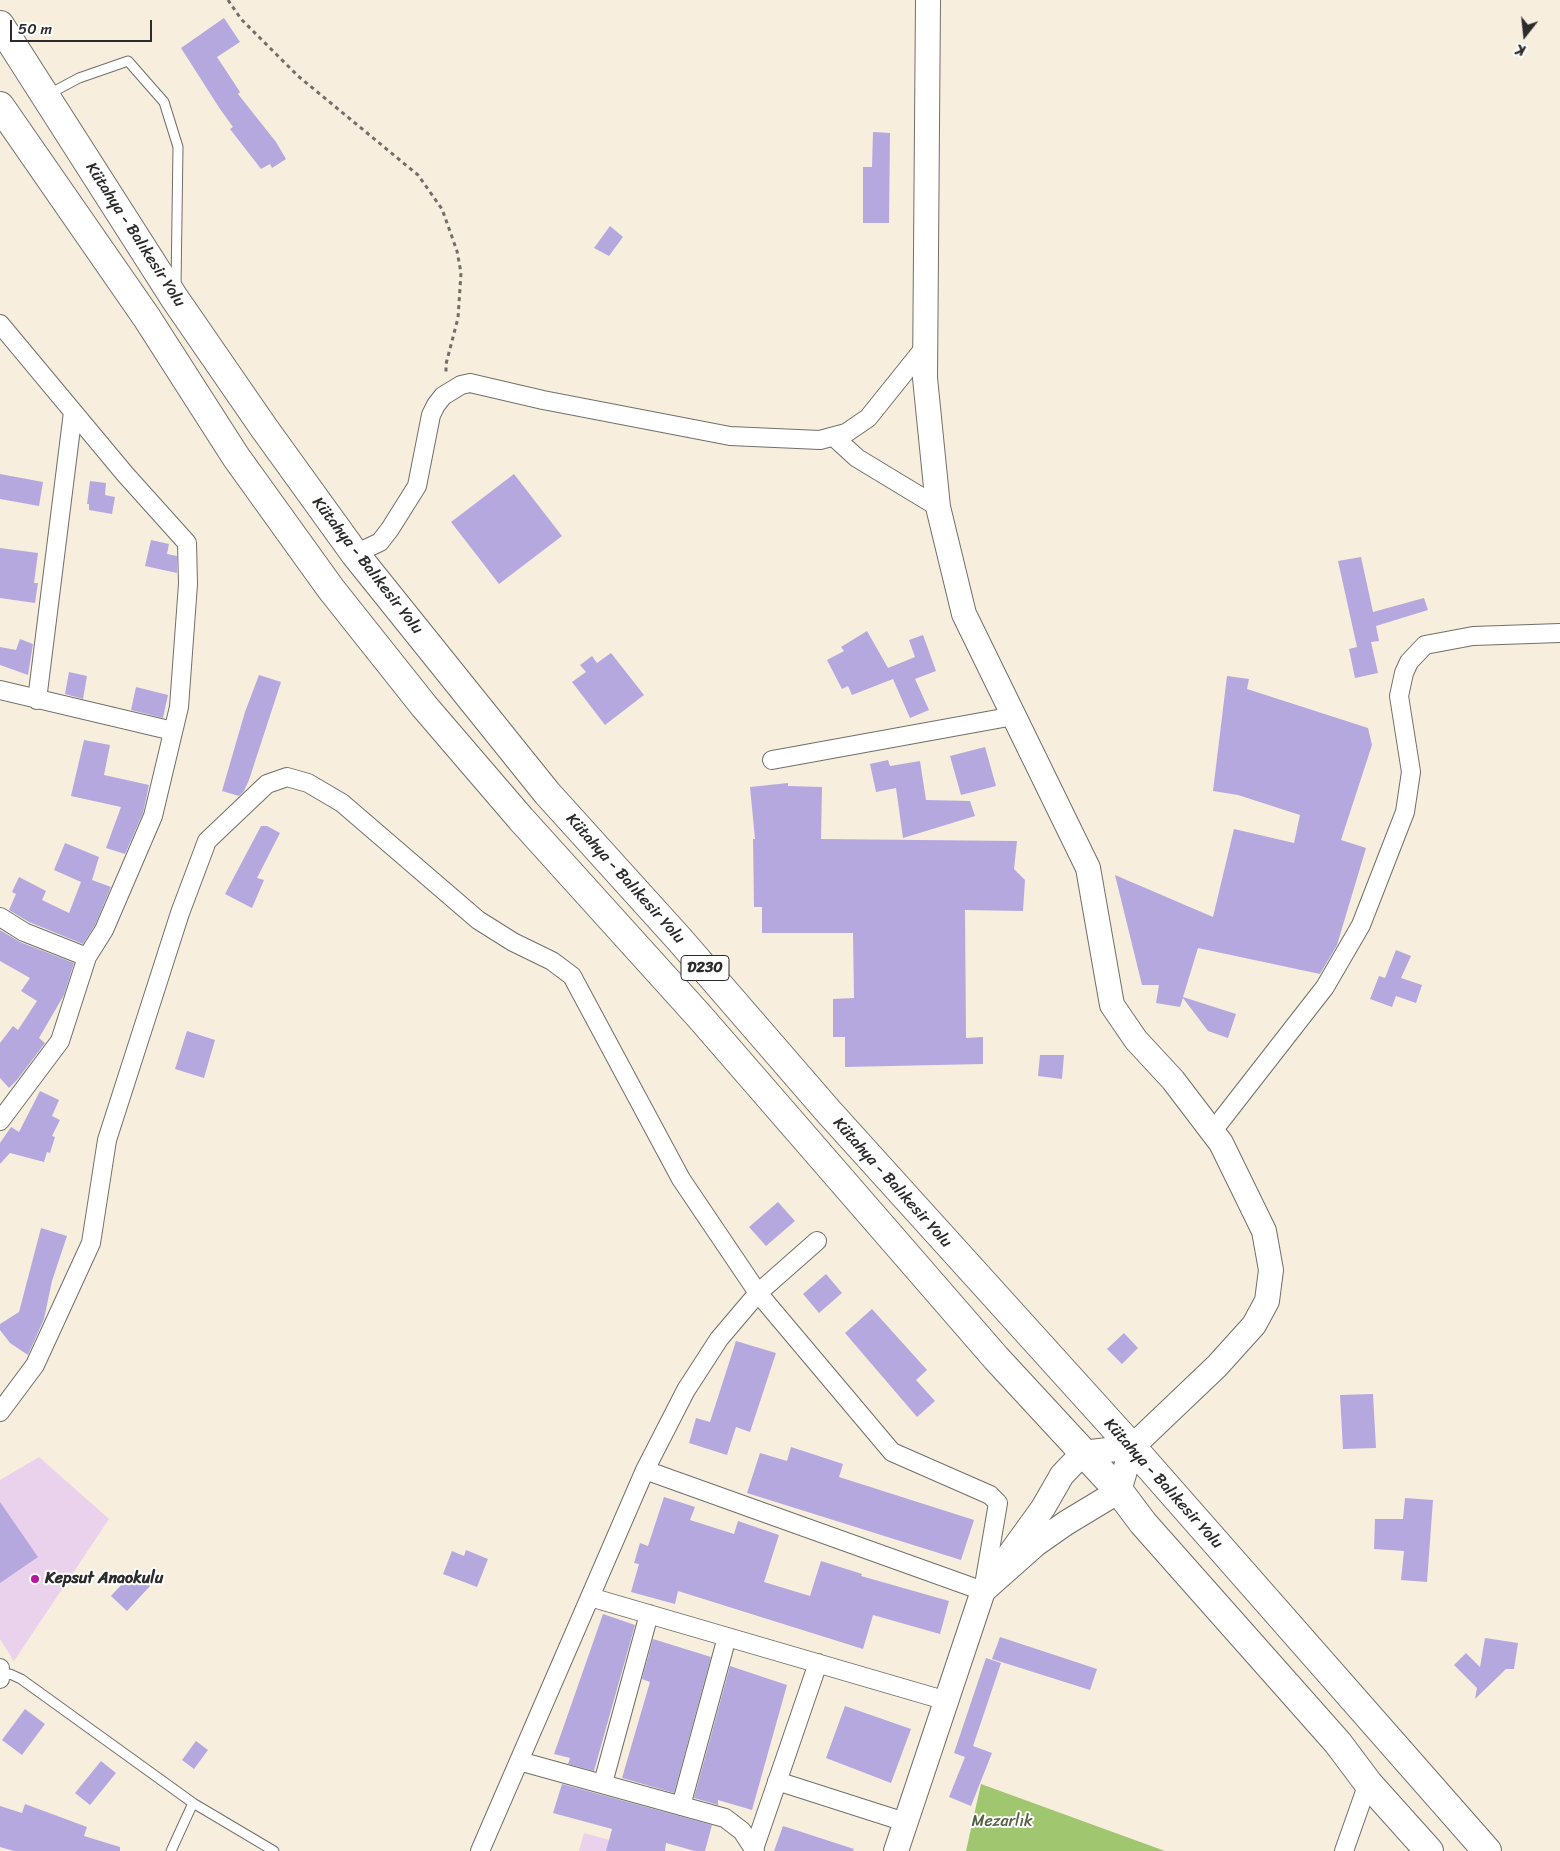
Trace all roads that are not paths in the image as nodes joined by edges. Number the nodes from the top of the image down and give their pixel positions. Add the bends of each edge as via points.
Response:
1 (928, 0) edge
2 (0, 24) edge
3 (46, 95) junction
4 (0, 106) edge
5 (175, 299) junction
6 (0, 324) edge
7 (925, 347) junction
8 (73, 412) junction
9 (834, 437) junction
10 (938, 506) junction
11 (355, 554) junction
12 (1560, 633) edge
13 (0, 690) edge
14 (36, 700) junction
15 (1014, 716) junction
16 (173, 731) junction
17 (772, 760) dead end
18 (0, 917) edge
19 (87, 957) junction
20 (0, 1121) edge
21 (1212, 1132) junction
22 (818, 1241) dead end
23 (758, 1293) junction
24 (0, 1412) edge
25 (1132, 1447) junction
26 (1083, 1452) junction
27 (645, 1470) junction
28 (1119, 1491) junction
29 (983, 1591) junction
30 (590, 1597) junction
31 (649, 1614) junction
32 (726, 1637) junction
33 (818, 1663) junction
34 (0, 1675) edge
35 (947, 1701) junction
36 (519, 1761) junction
37 (777, 1781) junction
38 (1368, 1782) junction
39 (603, 1784) junction
40 (193, 1803) junction
41 (681, 1806) junction
42 (905, 1822) junction
43 (754, 1850) edge
44 (170, 1851) edge
45 (274, 1851) edge
46 (480, 1851) edge
47 (896, 1851) edge
48 (1344, 1851) edge
49 (1429, 1851) edge
50 (1487, 1851) edge

1 - 7 street
2 - 3 highway, Kütahya - Balıkesir Yolu / D230
3 - 5 highway, Kütahya - Balıkesir Yolu / D230
3 - 5 lane via 79,78 128,61 164,102 178,146
4 - 26 highway, D230 via 147,318 236,457 331,589 424,706 521,820 700,1017
5 - 11 highway, Kütahya - Balıkesir Yolu / D230
6 - 8 street
7 - 9 street via 868,418
7 - 10 street via 925,378
8 - 14 street
8 - 16 street via 187,543 188,584 179,707
9 - 10 street via 857,458
9 - 11 street via 806,440 730,436 470,383 443,396 431,415 417,486 380,542
10 - 15 street via 964,614
11 - 25 highway, Kütahya - Balıkesir Yolu / D230 via 547,793 828,1111
12 - 21 street via 1473,636 1425,645 1409,662 1399,696 1411,772 1405,812 1361,925 1325,987
13 - 14 street
14 - 16 street
15 - 17 street
15 - 21 street via 1088,868 1112,1005 1136,1040 1173,1080
16 - 19 street via 154,816 104,930
18 - 19 street via 24,932
19 - 20 street via 60,1041
21 - 25 street via 1264,1231 1271,1270 1267,1301 1254,1325 1217,1366
22 - 23 street
23 - 24 street via 682,1179 572,976 552,961 478,920 342,802 308,783 287,777 267,784 207,841 180,913 107,1140 91,1243 35,1365
23 - 27 street via 719,1339 686,1390
23 - 29 street via 892,1452 990,1495 998,1503
25 - 26 street
25 - 28 street
25 - 50 highway, Kütahya - Balıkesir Yolu / D230
26 - 28 highway, D230
26 - 29 street via 1062,1475 1043,1508
27 - 29 street
27 - 30 street
28 - 29 street via 1036,1544
28 - 38 highway, D230 via 1143,1523 1338,1743
29 - 35 street
30 - 31 street
30 - 36 street
31 - 32 street
31 - 39 street
32 - 33 street
32 - 41 street
33 - 35 street
33 - 37 street
34 - 40 lane via 10,1674 21,1679
35 - 42 street
36 - 39 street
36 - 46 street
37 - 42 street
37 - 43 street
38 - 48 street
38 - 49 highway, D230
39 - 41 street
40 - 44 lane
40 - 45 lane
41 - 43 street via 725,1818 742,1831
42 - 47 street

